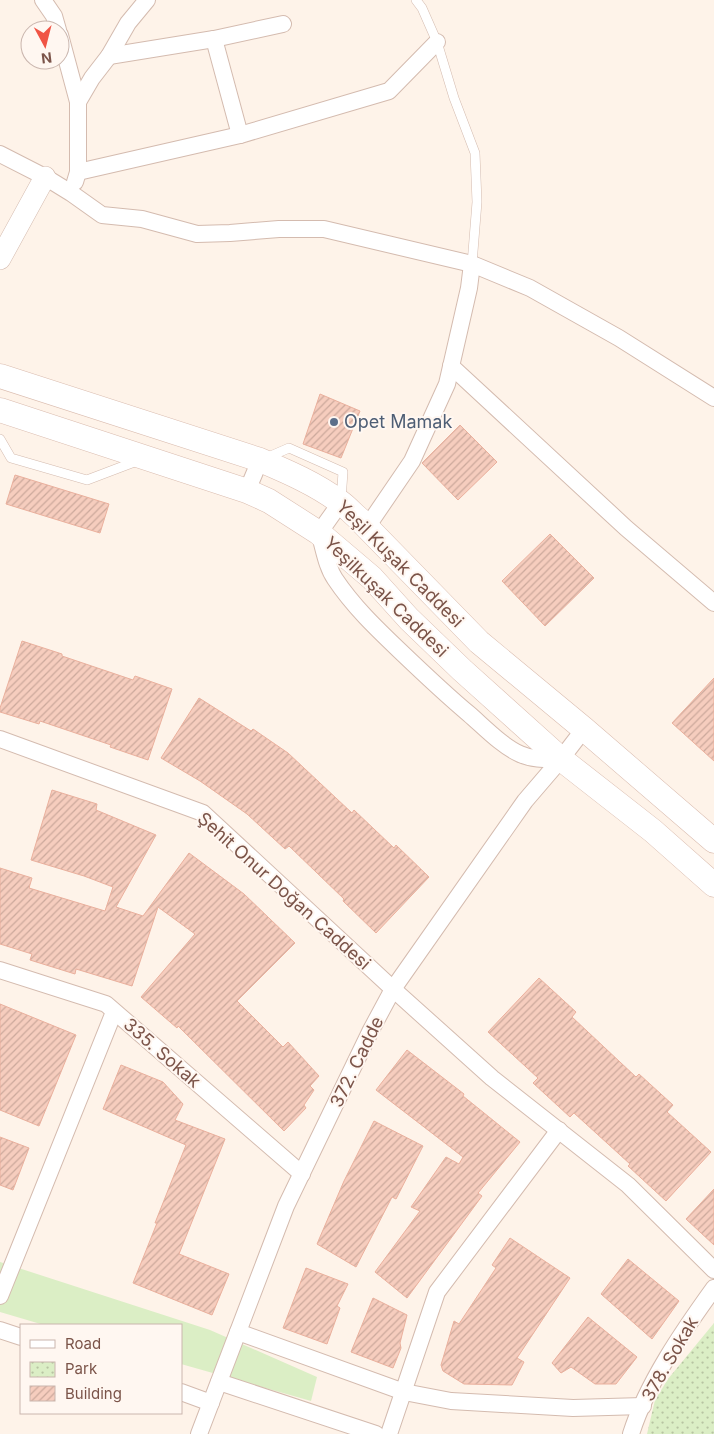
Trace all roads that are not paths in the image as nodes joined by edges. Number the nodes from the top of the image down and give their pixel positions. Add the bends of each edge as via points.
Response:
1 (43, 0) edge
2 (146, 0) edge
3 (416, 0) edge
4 (55, 20) edge
5 (283, 24) dead end
6 (214, 39) junction
7 (437, 42) junction
8 (109, 56) junction
9 (69, 70) edge
10 (78, 102) junction
11 (240, 135) junction
12 (0, 154) edge
13 (78, 172) junction
14 (45, 177) junction
15 (72, 193) junction
16 (0, 259) edge
17 (472, 264) junction
18 (451, 366) junction
19 (0, 376) edge
20 (714, 398) edge
21 (0, 410) edge
22 (0, 439) edge
23 (145, 458) junction
24 (260, 460) junction
25 (247, 491) junction
26 (341, 502) junction
27 (366, 527) junction
28 (319, 532) junction
29 (714, 603) edge
30 (584, 729) junction
31 (0, 739) edge
32 (561, 759) junction
33 (714, 841) edge
34 (714, 885) edge
35 (0, 970) edge
36 (393, 990) junction
37 (114, 1012) junction
38 (559, 1130) junction
39 (302, 1174) junction
40 (714, 1270) edge
41 (714, 1288) edge
42 (0, 1296) edge
43 (0, 1330) edge
44 (238, 1332) junction
45 (20, 1337) edge
46 (219, 1382) junction
47 (182, 1392) edge
48 (404, 1392) junction
49 (211, 1403) junction
50 (643, 1406) junction
51 (199, 1434) edge
52 (376, 1434) edge
53 (390, 1434) edge
54 (631, 1434) edge

1 - 4 street
2 - 8 street via 128,22
3 - 7 lane
5 - 6 street
6 - 8 street
6 - 11 street
7 - 11 street via 389,90
7 - 17 lane via 475,152 477,202
8 - 10 street
9 - 10 street
10 - 13 street
11 - 13 street
12 - 14 street
13 - 15 street
14 - 15 street
14 - 16 street
15 - 17 street via 102,215 142,219 197,234 324,229
17 - 18 street
17 - 20 street via 530,288 620,338
18 - 27 street via 412,461
18 - 29 street via 626,528
19 - 24 main road, Yeşil Kuşak Caddesi
21 - 23 main road, Yeşilkuşak Caddesi
22 - 23 lane via 11,458 87,480
23 - 25 main road, Yeşilkuşak Caddesi
24 - 25 street
24 - 26 main road, Yeşil Kuşak Caddesi via 314,485
25 - 28 main road, Yeşilkuşak Caddesi
26 - 27 main road, Yeşil Kuşak Caddesi
26 - 28 street
27 - 30 main road, Yeşil Kuşak Caddesi via 479,642
28 - 32 main road, Yeşilkuşak Caddesi via 372,578 462,670
30 - 32 street, 372. Cadde
30 - 33 main road, Yeşil Kuşak Caddesi
31 - 36 street, Şehit Onur Doğan Caddesi via 203,813
32 - 34 main road, Yeşilkuşak Caddesi
32 - 36 street, 372. Cadde via 525,801
35 - 37 street, 335. Sokak via 106,1004
36 - 38 street, Şehit Onur Doğan Caddesi via 492,1078
36 - 39 street, 372. Cadde
37 - 39 street, 335. Sokak
37 - 42 street
38 - 40 street, Şehit Onur Doğan Caddesi via 628,1185
38 - 48 street via 437,1292
39 - 44 street, 372. Cadde via 286,1206
41 - 50 street, 378. Sokak via 684,1330
43 - 45 street
44 - 46 street, 372. Cadde
44 - 48 street
46 - 49 street, 372. Cadde
46 - 52 street
47 - 49 street
48 - 50 street via 460,1402 573,1408
48 - 53 street
49 - 51 street, 372. Cadde
50 - 54 street, 378. Sokak

